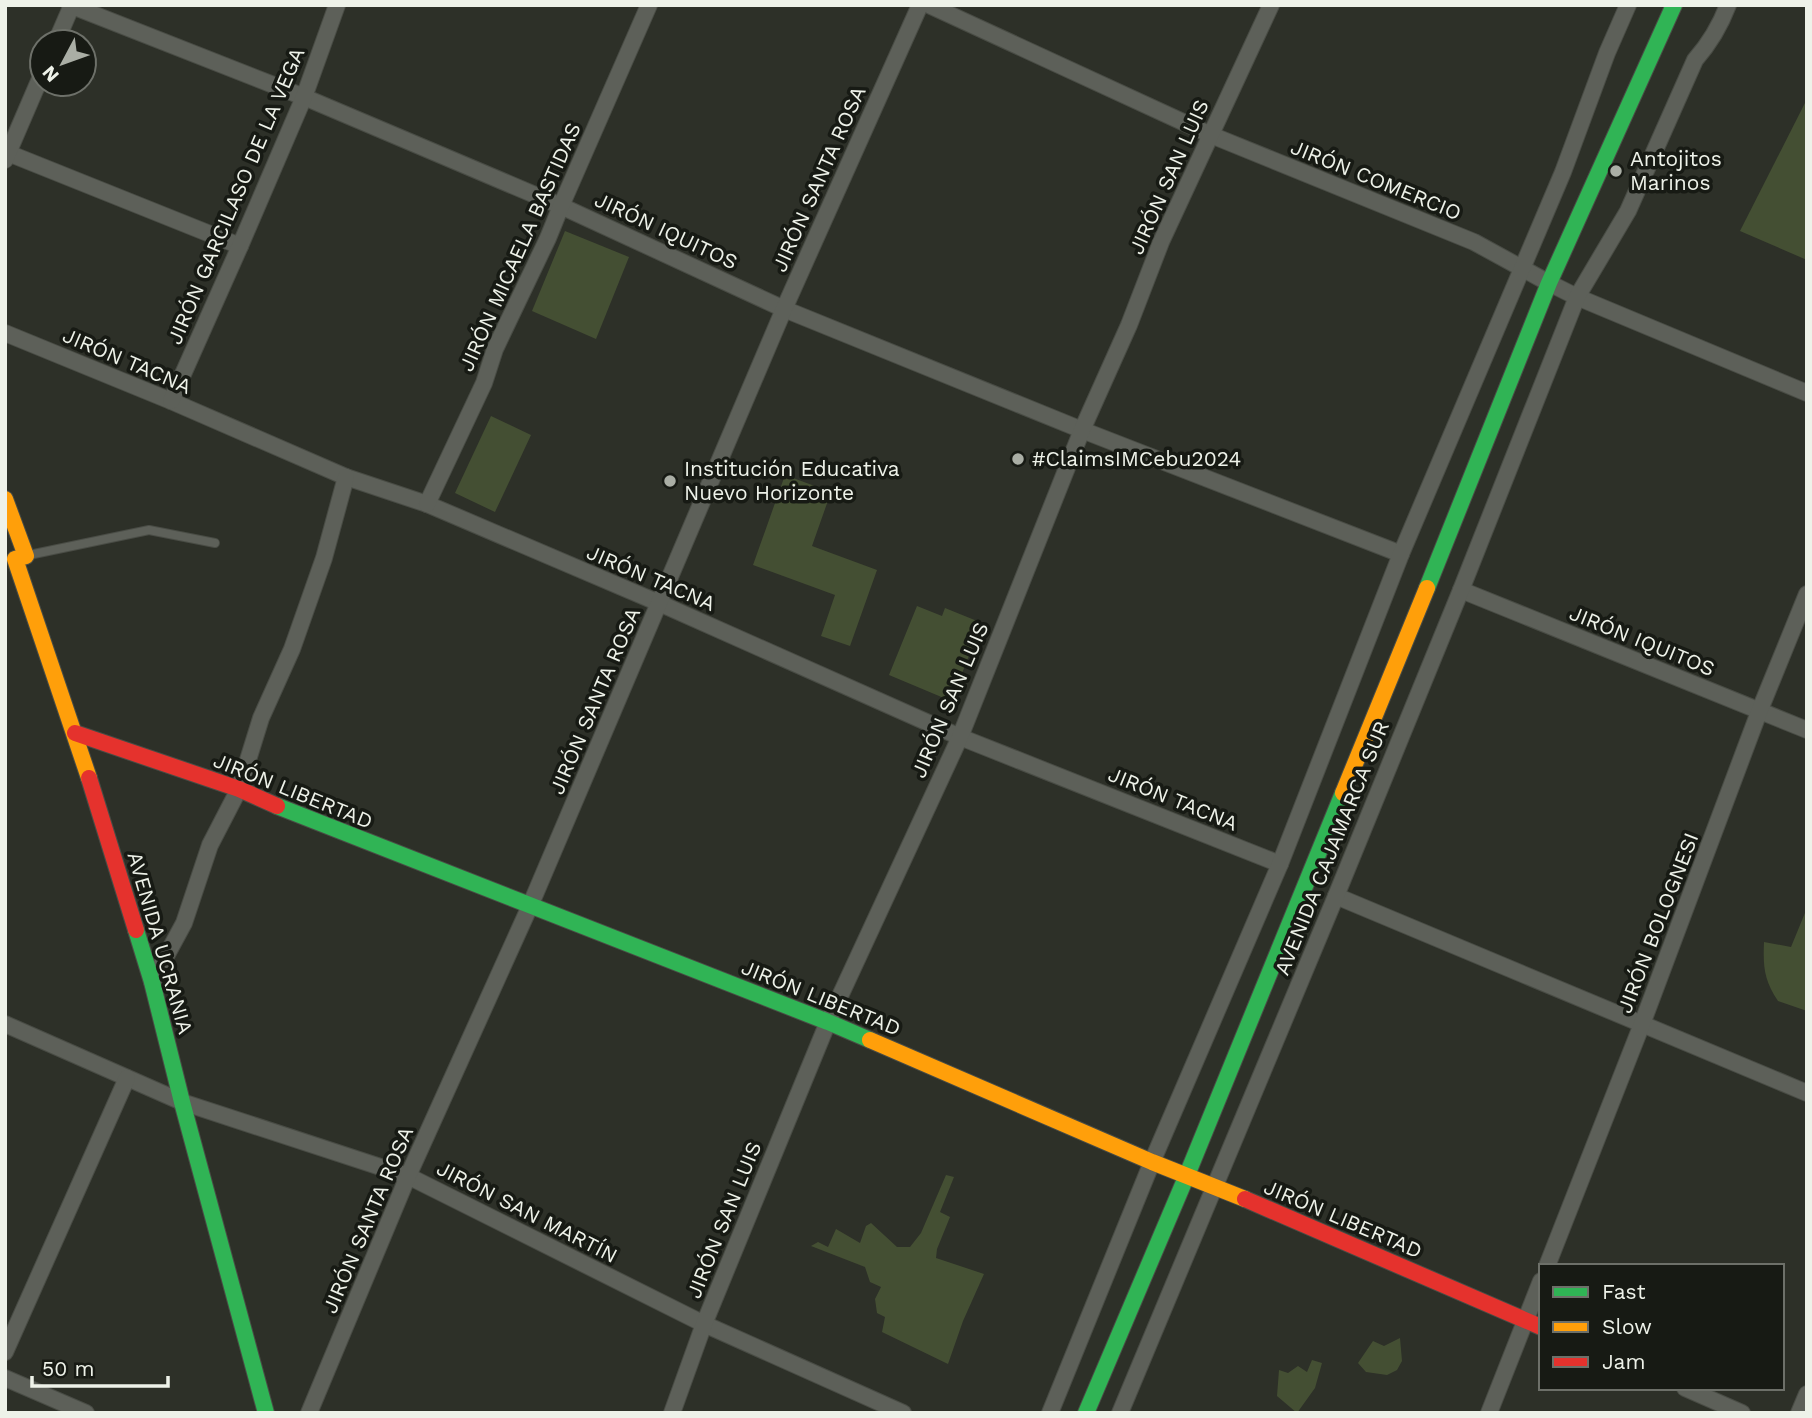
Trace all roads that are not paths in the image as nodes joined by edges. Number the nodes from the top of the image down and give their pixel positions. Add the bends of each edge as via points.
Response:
1 (71, 5) edge
2 (337, 5) edge
3 (649, 5) edge
4 (920, 5) edge
5 (929, 5) edge
6 (1271, 5) edge
7 (1628, 5) edge
8 (1674, 5) edge
9 (1728, 5) edge
10 (62, 28) edge
11 (304, 97) junction
12 (32, 98) edge
13 (1211, 135) junction
14 (7, 156) edge
15 (561, 206) junction
16 (240, 246) junction
17 (1521, 268) junction
18 (1549, 284) junction
19 (1577, 297) junction
20 (784, 309) junction
21 (5, 333) edge
22 (1807, 393) edge
23 (171, 401) junction
24 (1082, 430) junction
25 (346, 477) junction
26 (5, 499) edge
27 (427, 504) junction
28 (215, 543) dead end
29 (1401, 554) junction
30 (16, 559) edge
31 (1461, 590) junction
32 (1807, 594) edge
33 (659, 603) junction
34 (1759, 712) junction
35 (1807, 730) edge
36 (75, 733) junction
37 (960, 737) junction
38 (239, 789) junction
39 (1280, 864) junction
40 (1336, 897) junction
41 (530, 906) junction
42 (152, 982) junction
43 (828, 1022) junction
44 (5, 1024) edge
45 (1642, 1024) junction
46 (127, 1078) junction
47 (1807, 1093) edge
48 (182, 1102) junction
49 (1152, 1162) junction
50 (1187, 1175) junction
51 (408, 1176) junction
52 (1214, 1186) junction
53 (1548, 1264) edge
54 (1539, 1286) edge
55 (1525, 1320) junction
56 (704, 1324) junction
57 (1539, 1326) edge
58 (5, 1352) edge
59 (5, 1378) edge
60 (1690, 1390) edge
61 (1807, 1394) edge
62 (86, 1413) edge
63 (266, 1413) edge
64 (309, 1413) edge
65 (672, 1413) edge
66 (903, 1413) edge
67 (1050, 1413) edge
68 (1086, 1413) edge
69 (1120, 1413) edge
70 (1489, 1413) edge
71 (1742, 1413) edge
72 (1799, 1413) edge

1 - 10 street
1 - 11 street, JIRÓN IQUITOS
2 - 11 street, JIRÓN GARCILASO DE LA VEGA
3 - 15 street, JIRÓN MICAELA BASTIDAS
4 - 20 street, JIRÓN SANTA ROSA
5 - 13 street, JIRÓN COMERCIO
6 - 13 street, JIRÓN SAN LUIS
7 - 17 street
8 - 18 main road
9 - 19 street, AVENIDA CAJAMARCA SUR via 1720,26 1695,60 1628,211
11 - 15 street, JIRÓN IQUITOS
11 - 16 street, JIRÓN GARCILASO DE LA VEGA
12 - 14 street
13 - 17 street, JIRÓN COMERCIO via 1474,242
13 - 24 street, JIRÓN SAN LUIS
14 - 16 street
15 - 20 street, JIRÓN IQUITOS
15 - 27 street, JIRÓN MICAELA BASTIDAS
16 - 23 street, JIRÓN GARCILASO DE LA VEGA
17 - 18 street, JIRÓN COMERCIO
17 - 29 street
18 - 19 street, JIRÓN COMERCIO
18 - 50 main road
19 - 22 street, JIRÓN COMERCIO
19 - 31 street, AVENIDA CAJAMARCA SUR
20 - 24 street, JIRÓN IQUITOS
20 - 33 street, JIRÓN SANTA ROSA
21 - 23 street, JIRÓN TACNA
23 - 25 street, JIRÓN TACNA
24 - 29 street, JIRÓN IQUITOS
24 - 37 street, JIRÓN SAN LUIS
25 - 27 street, JIRÓN TACNA
25 - 38 street via 324,558 292,649 261,718
26 - 30 main road, AVENIDA UCRANIA
27 - 33 street, JIRÓN TACNA
28 - 30 lane via 149,530
29 - 39 street
30 - 36 main road, AVENIDA UCRANIA
31 - 34 street, JIRÓN IQUITOS
31 - 40 street, AVENIDA CAJAMARCA SUR
32 - 34 street, JIRÓN BOLOGNESI
33 - 37 street, JIRÓN TACNA
33 - 41 street, JIRÓN SANTA ROSA
34 - 35 street, JIRÓN IQUITOS
34 - 45 street, JIRÓN BOLOGNESI
36 - 38 main road, JIRÓN LIBERTAD
36 - 42 main road, AVENIDA UCRANIA
37 - 39 street, JIRÓN TACNA
37 - 43 street, JIRÓN SAN LUIS
38 - 41 main road, JIRÓN LIBERTAD via 296,816
38 - 42 street via 210,845 184,923
39 - 49 street
40 - 45 street
40 - 52 street, AVENIDA CAJAMARCA SUR
41 - 43 main road, JIRÓN LIBERTAD
41 - 51 street, JIRÓN SANTA ROSA
42 - 48 main road, AVENIDA UCRANIA
43 - 49 main road, JIRÓN LIBERTAD
43 - 56 street, JIRÓN SAN LUIS
44 - 46 street, JIRÓN SAN MARTÍN
45 - 47 street
45 - 53 street, JIRÓN BOLOGNESI
46 - 48 street, JIRÓN SAN MARTÍN
46 - 58 street
48 - 51 street, JIRÓN SAN MARTÍN
48 - 63 main road, AVENIDA UCRANIA
49 - 50 main road, JIRÓN LIBERTAD
49 - 67 street
50 - 52 main road, JIRÓN LIBERTAD
50 - 68 main road
51 - 56 street, JIRÓN SAN MARTÍN
51 - 64 street, JIRÓN SANTA ROSA
52 - 55 main road, JIRÓN LIBERTAD
52 - 69 street, AVENIDA CAJAMARCA SUR
54 - 55 street
55 - 57 main road, JIRÓN LIBERTAD
55 - 70 street
56 - 65 street, JIRÓN SAN LUIS
56 - 66 street, JIRÓN SAN MARTÍN
59 - 62 street
60 - 71 street
61 - 72 street

